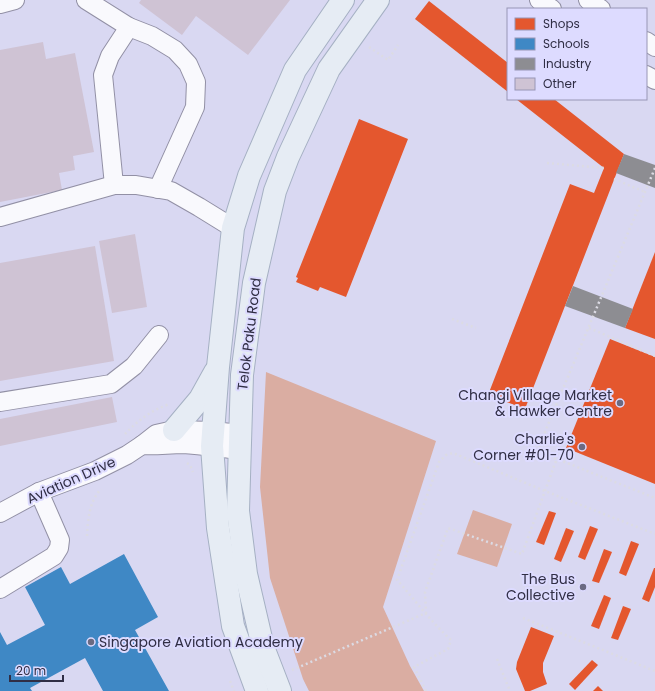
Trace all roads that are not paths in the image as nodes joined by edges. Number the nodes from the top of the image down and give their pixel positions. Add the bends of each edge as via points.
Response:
1 (15, 0) edge
2 (86, 0) edge
3 (343, 0) edge
4 (378, 0) edge
5 (540, 0) edge
6 (588, 0) edge
7 (0, 4) edge
8 (551, 8) edge
9 (600, 8) edge
10 (129, 27) junction
11 (114, 184) junction
12 (158, 189) junction
13 (0, 217) edge
14 (233, 228) junction
15 (159, 335) dead end
16 (218, 367) junction
17 (0, 402) edge
18 (174, 430) junction
19 (212, 439) junction
20 (239, 442) junction
21 (142, 445) junction
22 (38, 492) junction
23 (0, 513) edge
24 (0, 589) edge
25 (257, 691) edge
26 (280, 691) edge

1 - 7 street
2 - 10 street
3 - 14 main road, Telok Paku Road via 295,70 249,176
4 - 20 main road, Telok Paku Road via 329,69 275,191 254,283 242,375
5 - 8 street
6 - 9 street
10 - 11 street via 110,56 103,75
10 - 12 street via 152,36 175,50 188,64 196,82 195,107
11 - 12 street
11 - 13 street
12 - 14 street via 171,191
14 - 16 main road, Telok Paku Road
15 - 17 street via 134,366 111,384
16 - 18 main road via 200,400
16 - 19 main road, Telok Paku Road
18 - 19 street, Aviation Drive
18 - 21 street, Aviation Drive via 156,434
19 - 20 street, Aviation Drive
19 - 21 street, Aviation Drive via 181,444
19 - 25 main road, Telok Paku Road via 218,528 233,626
20 - 26 main road, Telok Paku Road via 238,511 246,574 263,647
21 - 22 street, Aviation Drive via 95,471
22 - 23 street, Aviation Drive
22 - 24 street via 60,540 59,548 54,556

